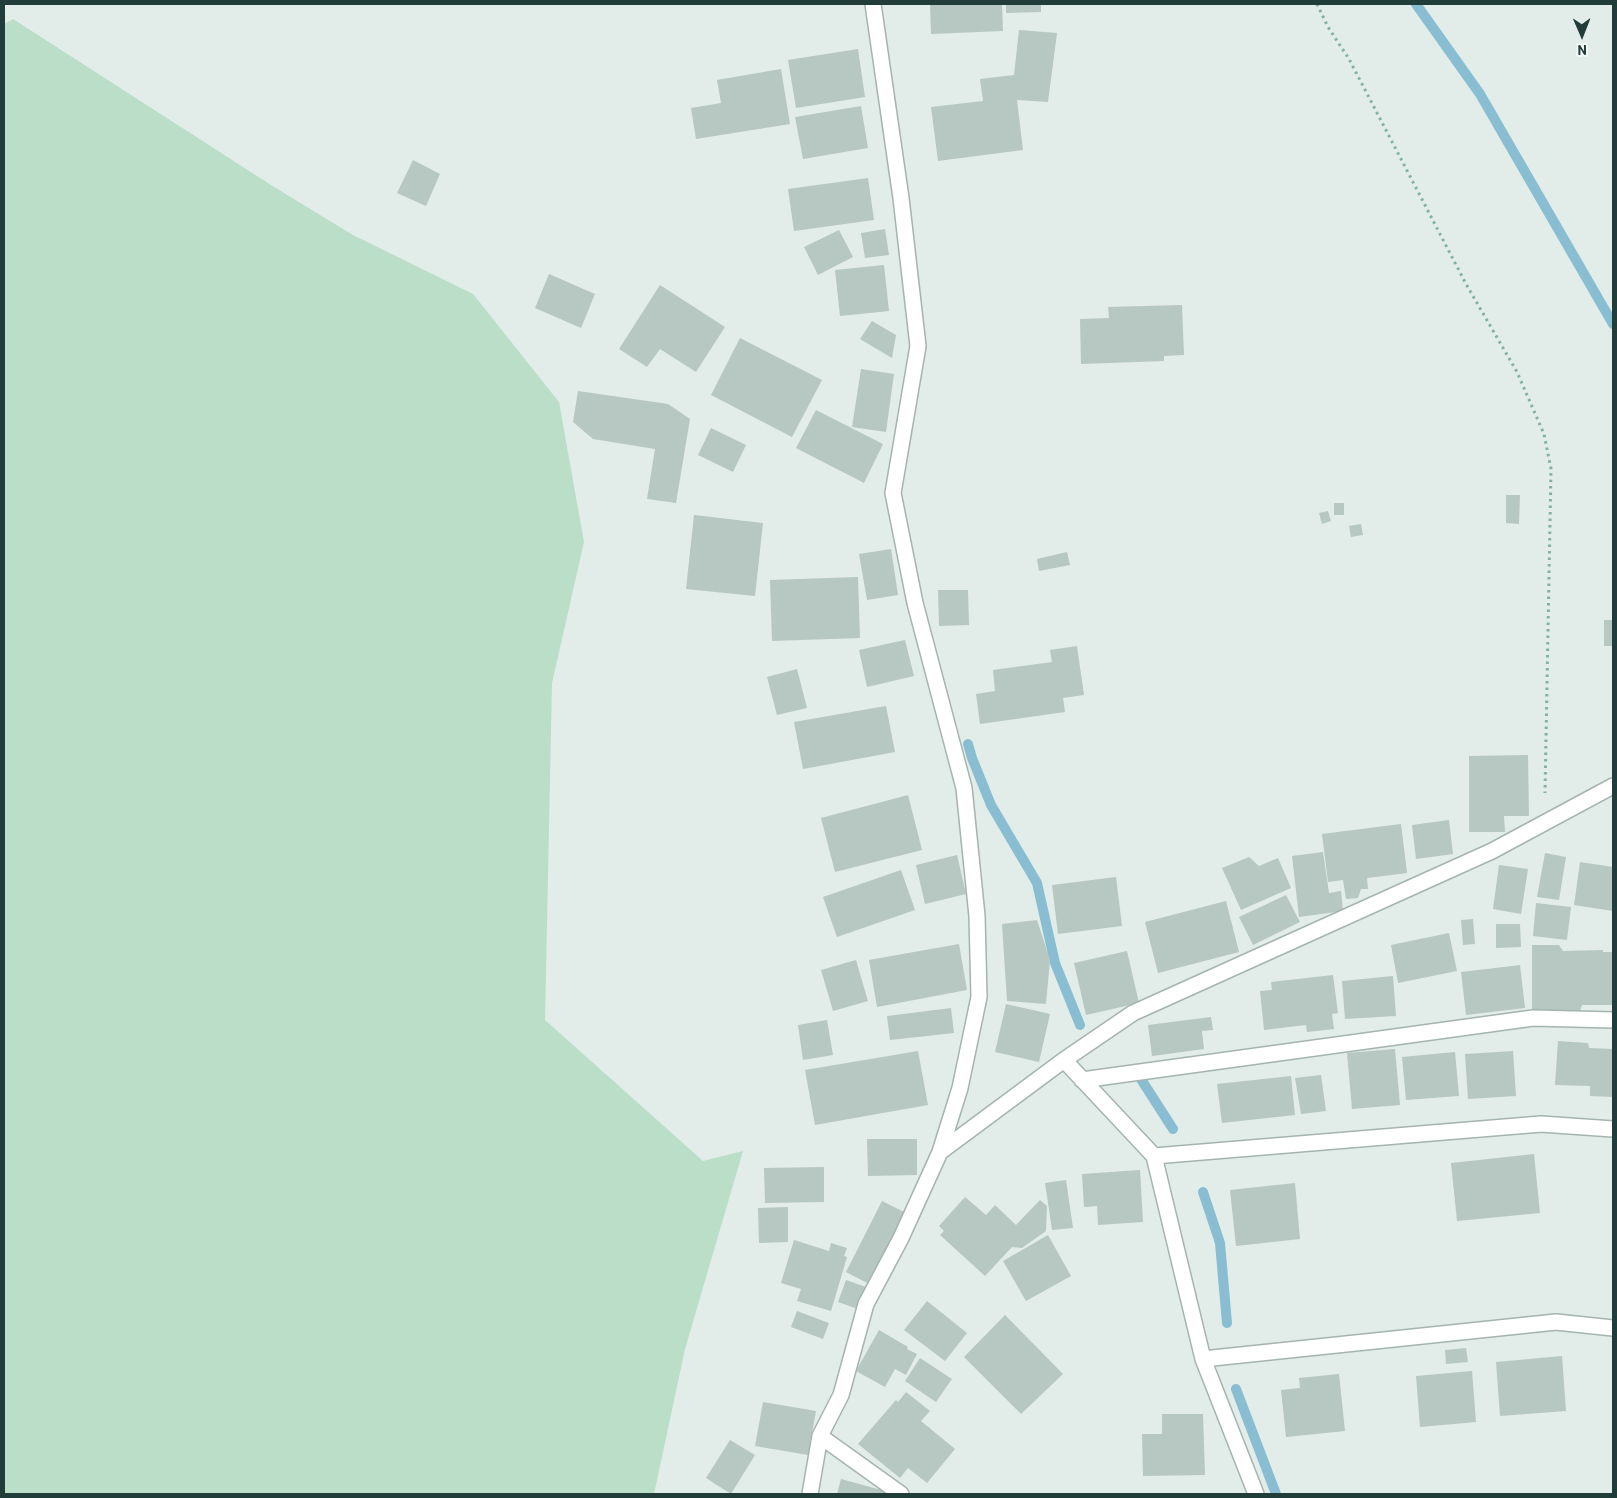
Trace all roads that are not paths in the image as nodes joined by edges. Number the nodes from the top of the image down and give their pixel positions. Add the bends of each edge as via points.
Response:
1 (874, 4) edge
2 (1613, 786) edge
3 (1613, 1020) edge
4 (1064, 1060) junction
5 (1082, 1080) junction
6 (1613, 1129) edge
7 (940, 1152) junction
8 (1154, 1156) junction
9 (1613, 1328) edge
10 (1203, 1359) junction
11 (820, 1436) junction
12 (810, 1494) edge
13 (901, 1494) edge
14 (1256, 1494) edge

1 - 7 street via 918,346 893,492 915,603 964,788 977,916 979,997 960,1088
2 - 4 street via 1492,850 1133,1013
3 - 5 street via 1533,1018
4 - 5 street
4 - 7 street
5 - 8 street
6 - 8 street via 1541,1124
7 - 11 street via 901,1238 866,1304 841,1395
8 - 10 street
9 - 10 street via 1556,1322
10 - 14 street
11 - 12 street
11 - 13 street

